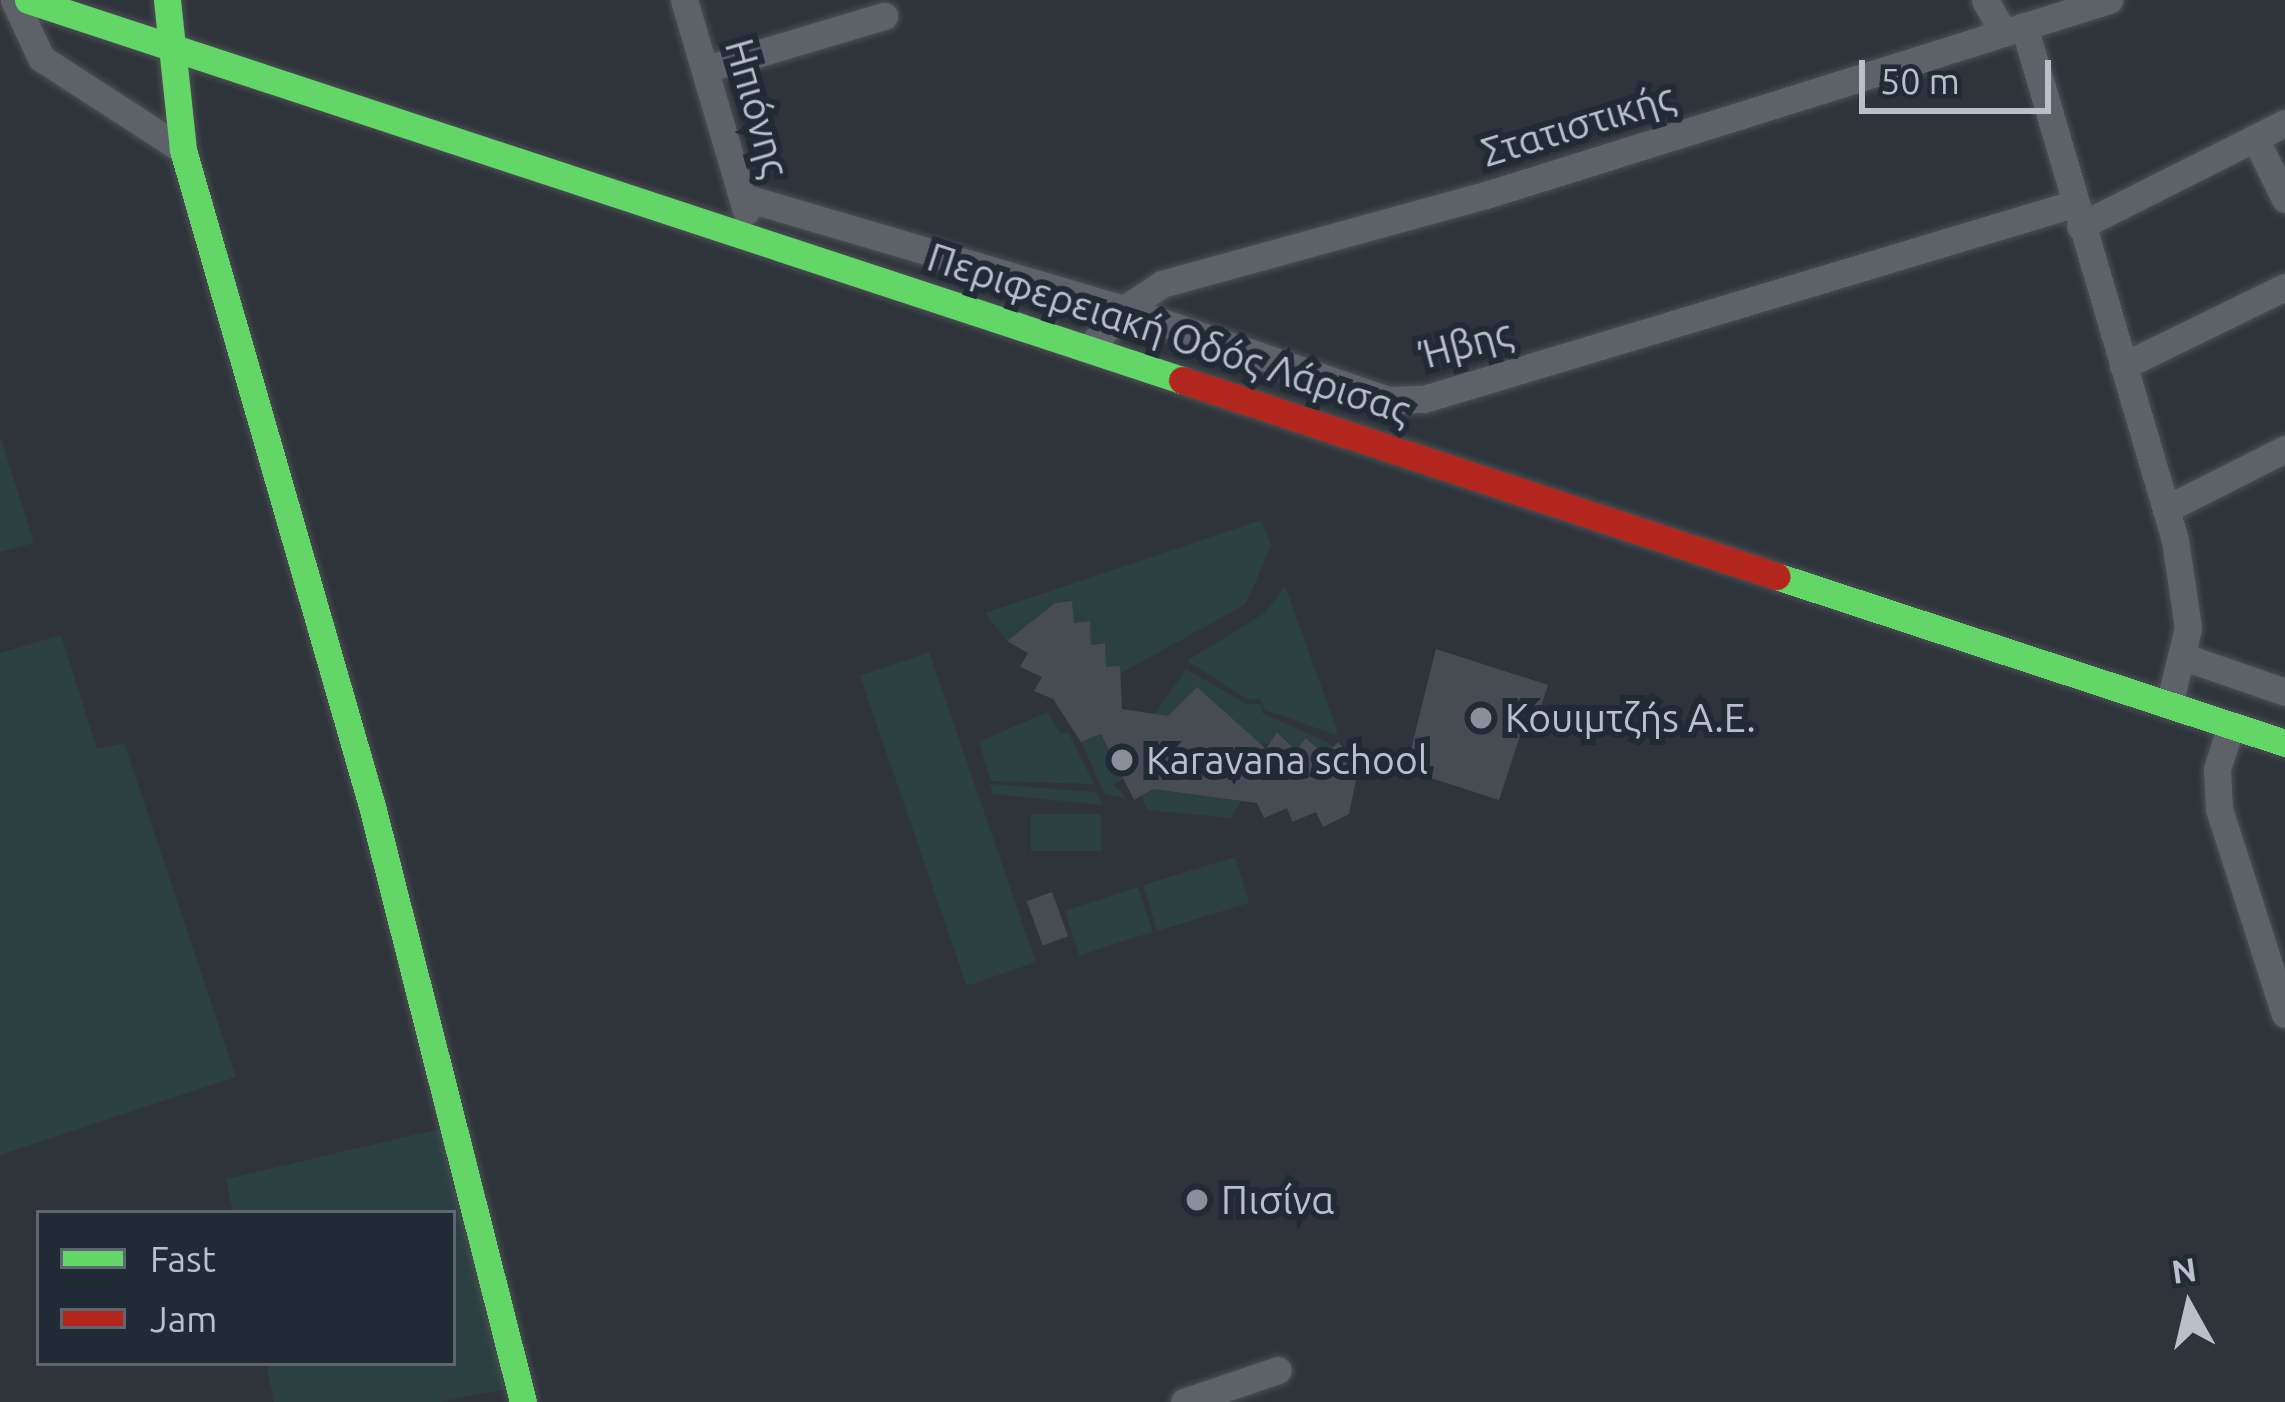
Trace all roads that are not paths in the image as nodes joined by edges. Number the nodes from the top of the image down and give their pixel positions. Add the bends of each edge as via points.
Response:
1 (14, 0) edge
2 (28, 0) edge
3 (167, 0) edge
4 (684, 0) edge
5 (1985, 0) edge
6 (2109, 0) edge
7 (884, 16) dead end
8 (2013, 29) junction
9 (171, 47) junction
10 (706, 69) junction
11 (2285, 123) edge
12 (2255, 138) junction
13 (183, 150) junction
14 (743, 197) junction
15 (2285, 199) edge
16 (2076, 215) junction
17 (752, 238) junction
18 (2285, 286) edge
19 (1124, 309) junction
20 (1088, 349) junction
21 (2123, 366) junction
22 (2285, 449) edge
23 (2166, 509) junction
24 (2184, 657) junction
25 (2285, 692) edge
26 (2169, 705) junction
27 (2230, 725) junction
28 (2285, 743) edge
29 (2285, 1014) edge
30 (1278, 1370) dead end
31 (524, 1402) edge
32 (1184, 1402) edge

1 - 13 street via 41,58
2 - 9 main road, Περιφερειακή Οδός Λάρισας
3 - 9 main road
4 - 10 street, Ηπιόνης
5 - 8 street
6 - 8 street, Στατιστικής
7 - 10 street
8 - 16 street
8 - 19 street, Στατιστικής via 1486,195 1211,268 1162,284
9 - 13 main road
9 - 17 main road, Περιφερειακή Οδός Λάρισας
10 - 14 street, Ηπιόνης
11 - 12 street, Ήβης
12 - 15 street
12 - 16 street, Ήβης
13 - 31 main road via 372,806
14 - 17 street, Ηπιόνης
14 - 19 street, Ήβης
16 - 19 street, Ήβης via 1424,398 1389,400
16 - 21 street
17 - 20 main road, Περιφερειακή Οδός Λάρισας
18 - 21 street
19 - 20 street, Στατιστικής
20 - 26 main road, Περιφερειακή Οδός Λάρισας
21 - 23 street
22 - 23 street
23 - 24 street via 2186,602
24 - 25 street
24 - 26 street
26 - 27 main road, Περιφερειακή Οδός Λάρισας
27 - 28 main road, Περιφερειακή Οδός Λάρισας
27 - 29 street via 2218,769 2219,809
30 - 32 street

